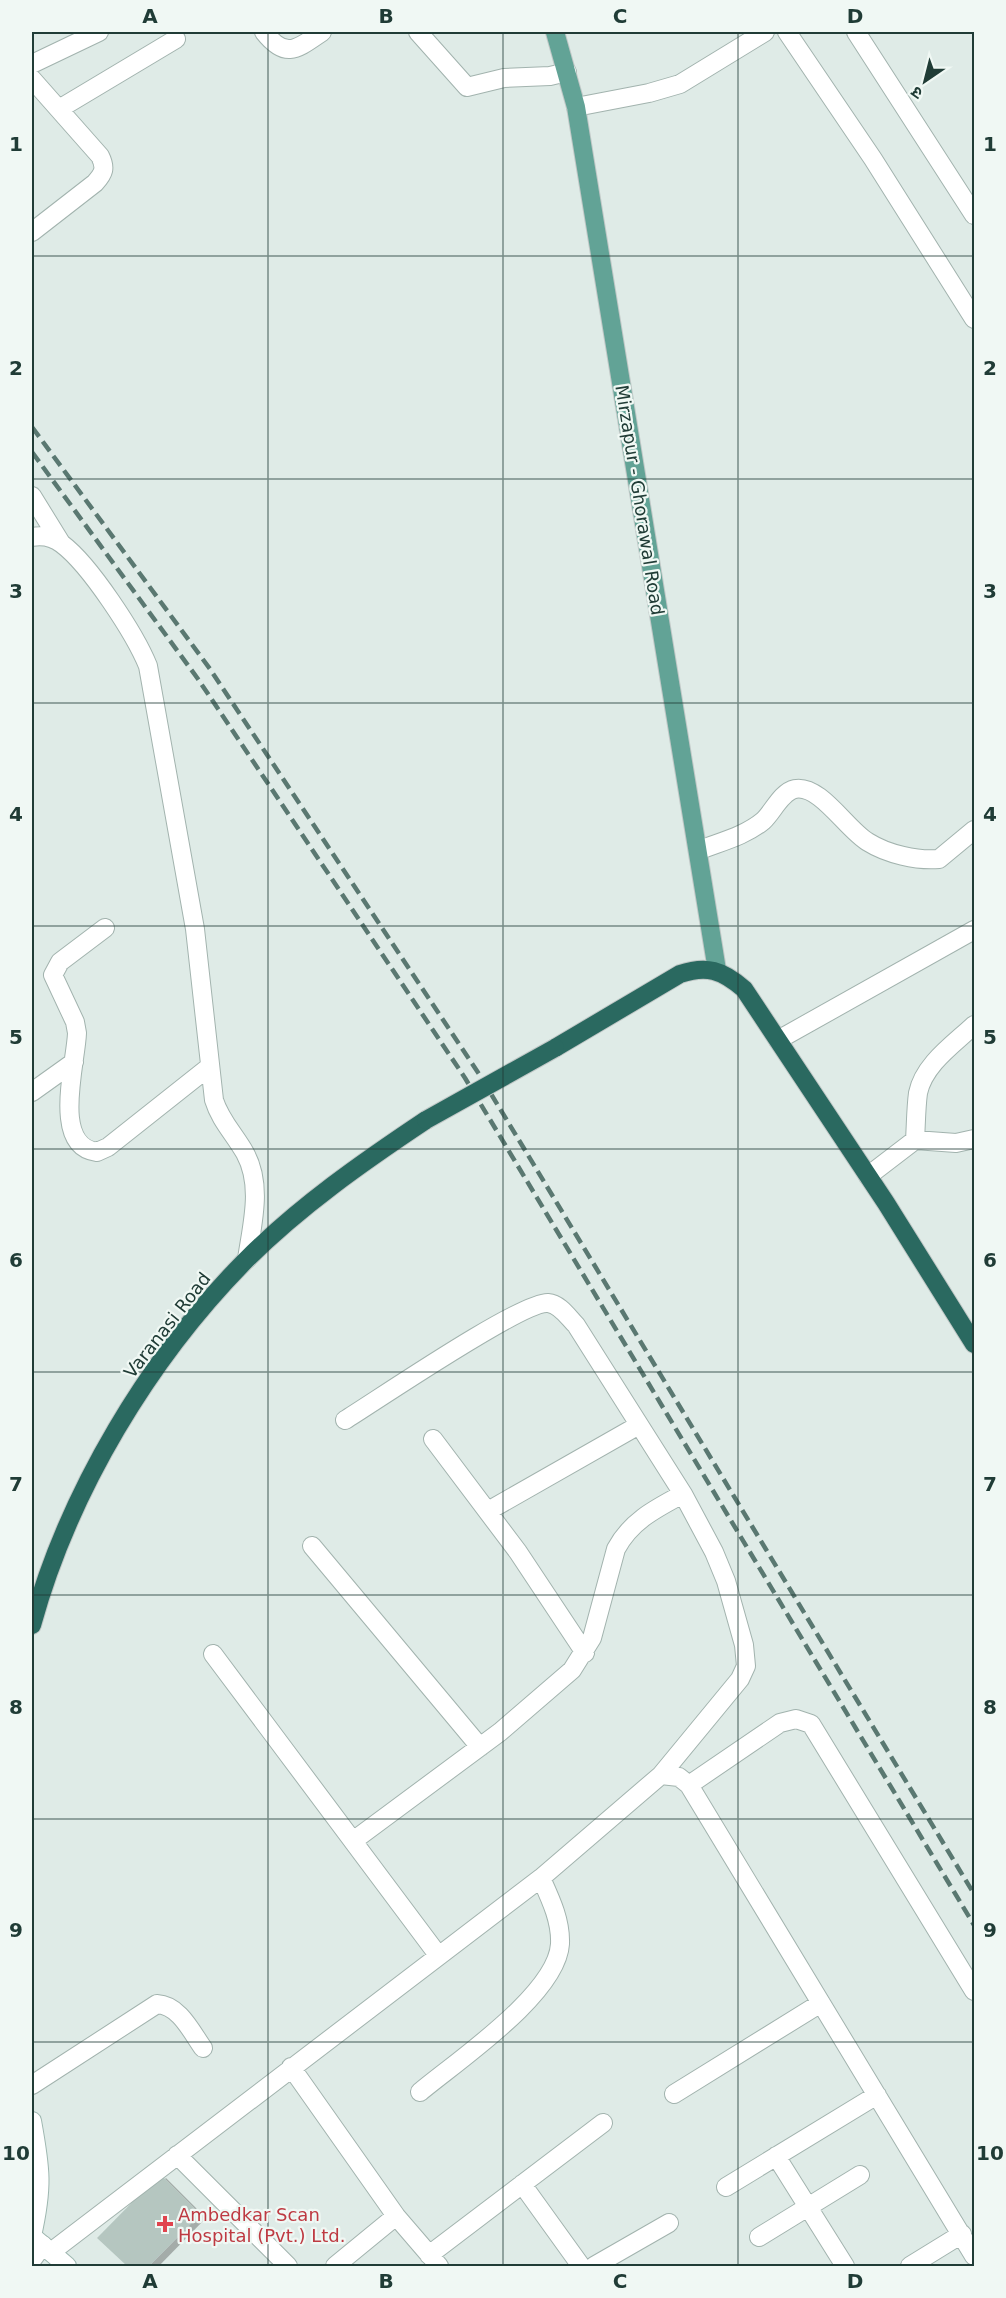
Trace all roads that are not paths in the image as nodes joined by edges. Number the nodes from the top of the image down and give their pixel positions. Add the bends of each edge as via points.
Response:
1 (99, 32) edge
2 (264, 32) edge
3 (322, 32) edge
4 (418, 32) edge
5 (555, 32) edge
6 (765, 32) edge
7 (787, 32) edge
8 (856, 32) edge
9 (176, 39) dead end
10 (567, 72) junction
11 (32, 77) edge
12 (576, 107) junction
13 (58, 109) junction
14 (975, 215) edge
15 (32, 232) edge
16 (975, 319) edge
17 (32, 496) edge
18 (32, 537) edge
19 (61, 543) junction
20 (975, 830) edge
21 (700, 850) junction
22 (105, 928) dead end
23 (975, 930) edge
24 (717, 970) junction
25 (975, 1025) edge
26 (778, 1040) junction
27 (74, 1062) junction
28 (209, 1067) junction
29 (32, 1092) edge
30 (975, 1138) edge
31 (915, 1140) junction
32 (868, 1176) junction
33 (247, 1259) junction
34 (975, 1344) edge
35 (345, 1420) dead end
36 (639, 1425) junction
37 (433, 1439) dead end
38 (683, 1494) junction
39 (488, 1511) junction
40 (312, 1546) dead end
41 (32, 1625) edge
42 (585, 1653) junction
43 (213, 1654) dead end
44 (480, 1747) junction
45 (661, 1775) junction
46 (689, 1785) junction
47 (353, 1841) junction
48 (542, 1878) junction
49 (438, 1956) junction
50 (975, 1991) edge
51 (821, 2003) junction
52 (203, 2048) dead end
53 (291, 2067) junction
54 (32, 2085) edge
55 (420, 2092) dead end
56 (674, 2094) dead end
57 (877, 2095) junction
58 (32, 2121) edge
59 (603, 2122) dead end
60 (177, 2155) junction
61 (776, 2157) junction
62 (860, 2175) dead end
63 (522, 2184) junction
64 (726, 2187) dead end
65 (808, 2207) junction
66 (396, 2216) junction
67 (669, 2223) dead end
68 (962, 2234) junction
69 (759, 2237) dead end
70 (39, 2242) edge
71 (975, 2256) edge
72 (32, 2260) edge
73 (434, 2261) edge
74 (67, 2266) edge
75 (288, 2266) edge
76 (335, 2266) edge
77 (581, 2266) edge
78 (594, 2266) edge
79 (844, 2266) edge
80 (910, 2266) edge

1 - 11 street
2 - 3 street via 274,43 290,50
4 - 10 street via 467,87 504,78
5 - 10 main road, Mirzapur - Ghorawal Road
6 - 12 street via 680,84
7 - 16 street
8 - 14 street
9 - 13 street
10 - 12 main road, Mirzapur - Ghorawal Road
11 - 13 street
12 - 21 main road, Mirzapur - Ghorawal Road via 660,629
13 - 15 street via 105,166 95,183
17 - 19 street
18 - 19 street via 43,536
19 - 28 street via 118,613 141,647 148,666 195,929
20 - 21 street via 939,859 910,857 866,842 816,794 795,789 755,827
21 - 24 main road, Mirzapur - Ghorawal Road
22 - 27 street via 60,962 53,975 75,1022
23 - 26 street
24 - 26 highway via 744,989
24 - 33 highway, Varanasi Road, bridge via 698,968 680,974 426,1120 354,1167
25 - 31 street via 937,1059 922,1080
26 - 32 highway
27 - 28 street via 70,1125 82,1147 97,1152
27 - 29 street
28 - 33 street via 217,1110 245,1153 255,1181
30 - 31 street via 956,1143
31 - 32 street
32 - 34 highway
33 - 41 highway, Varanasi Road via 175,1345 124,1416 84,1487 50,1565
35 - 36 street via 485,1332 538,1304 550,1303 562,1309 576,1325
36 - 38 street
36 - 39 street
37 - 39 street
38 - 42 street via 648,1512 622,1539 613,1557 600,1617
38 - 45 street via 726,1581 747,1658 740,1679
39 - 42 street
40 - 44 street
42 - 44 street via 558,1683
43 - 47 street
44 - 47 street
45 - 46 street via 679,1777
45 - 48 street
46 - 50 street via 780,1723 796,1719 811,1724
46 - 51 street
47 - 49 street
48 - 49 street
48 - 55 street via 560,1931 554,1969 525,2005
49 - 53 street
51 - 56 street
51 - 57 street
52 - 54 street via 174,2009 157,2004
53 - 60 street
53 - 66 street
57 - 61 street
57 - 68 street
58 - 70 street via 42,2182
59 - 63 street
60 - 70 street
60 - 75 street
61 - 64 street
61 - 65 street
62 - 65 street
63 - 73 street
63 - 77 street
65 - 69 street
65 - 79 street
66 - 73 street
66 - 76 street
67 - 78 street
68 - 71 street
68 - 80 street
70 - 72 street
70 - 74 street

